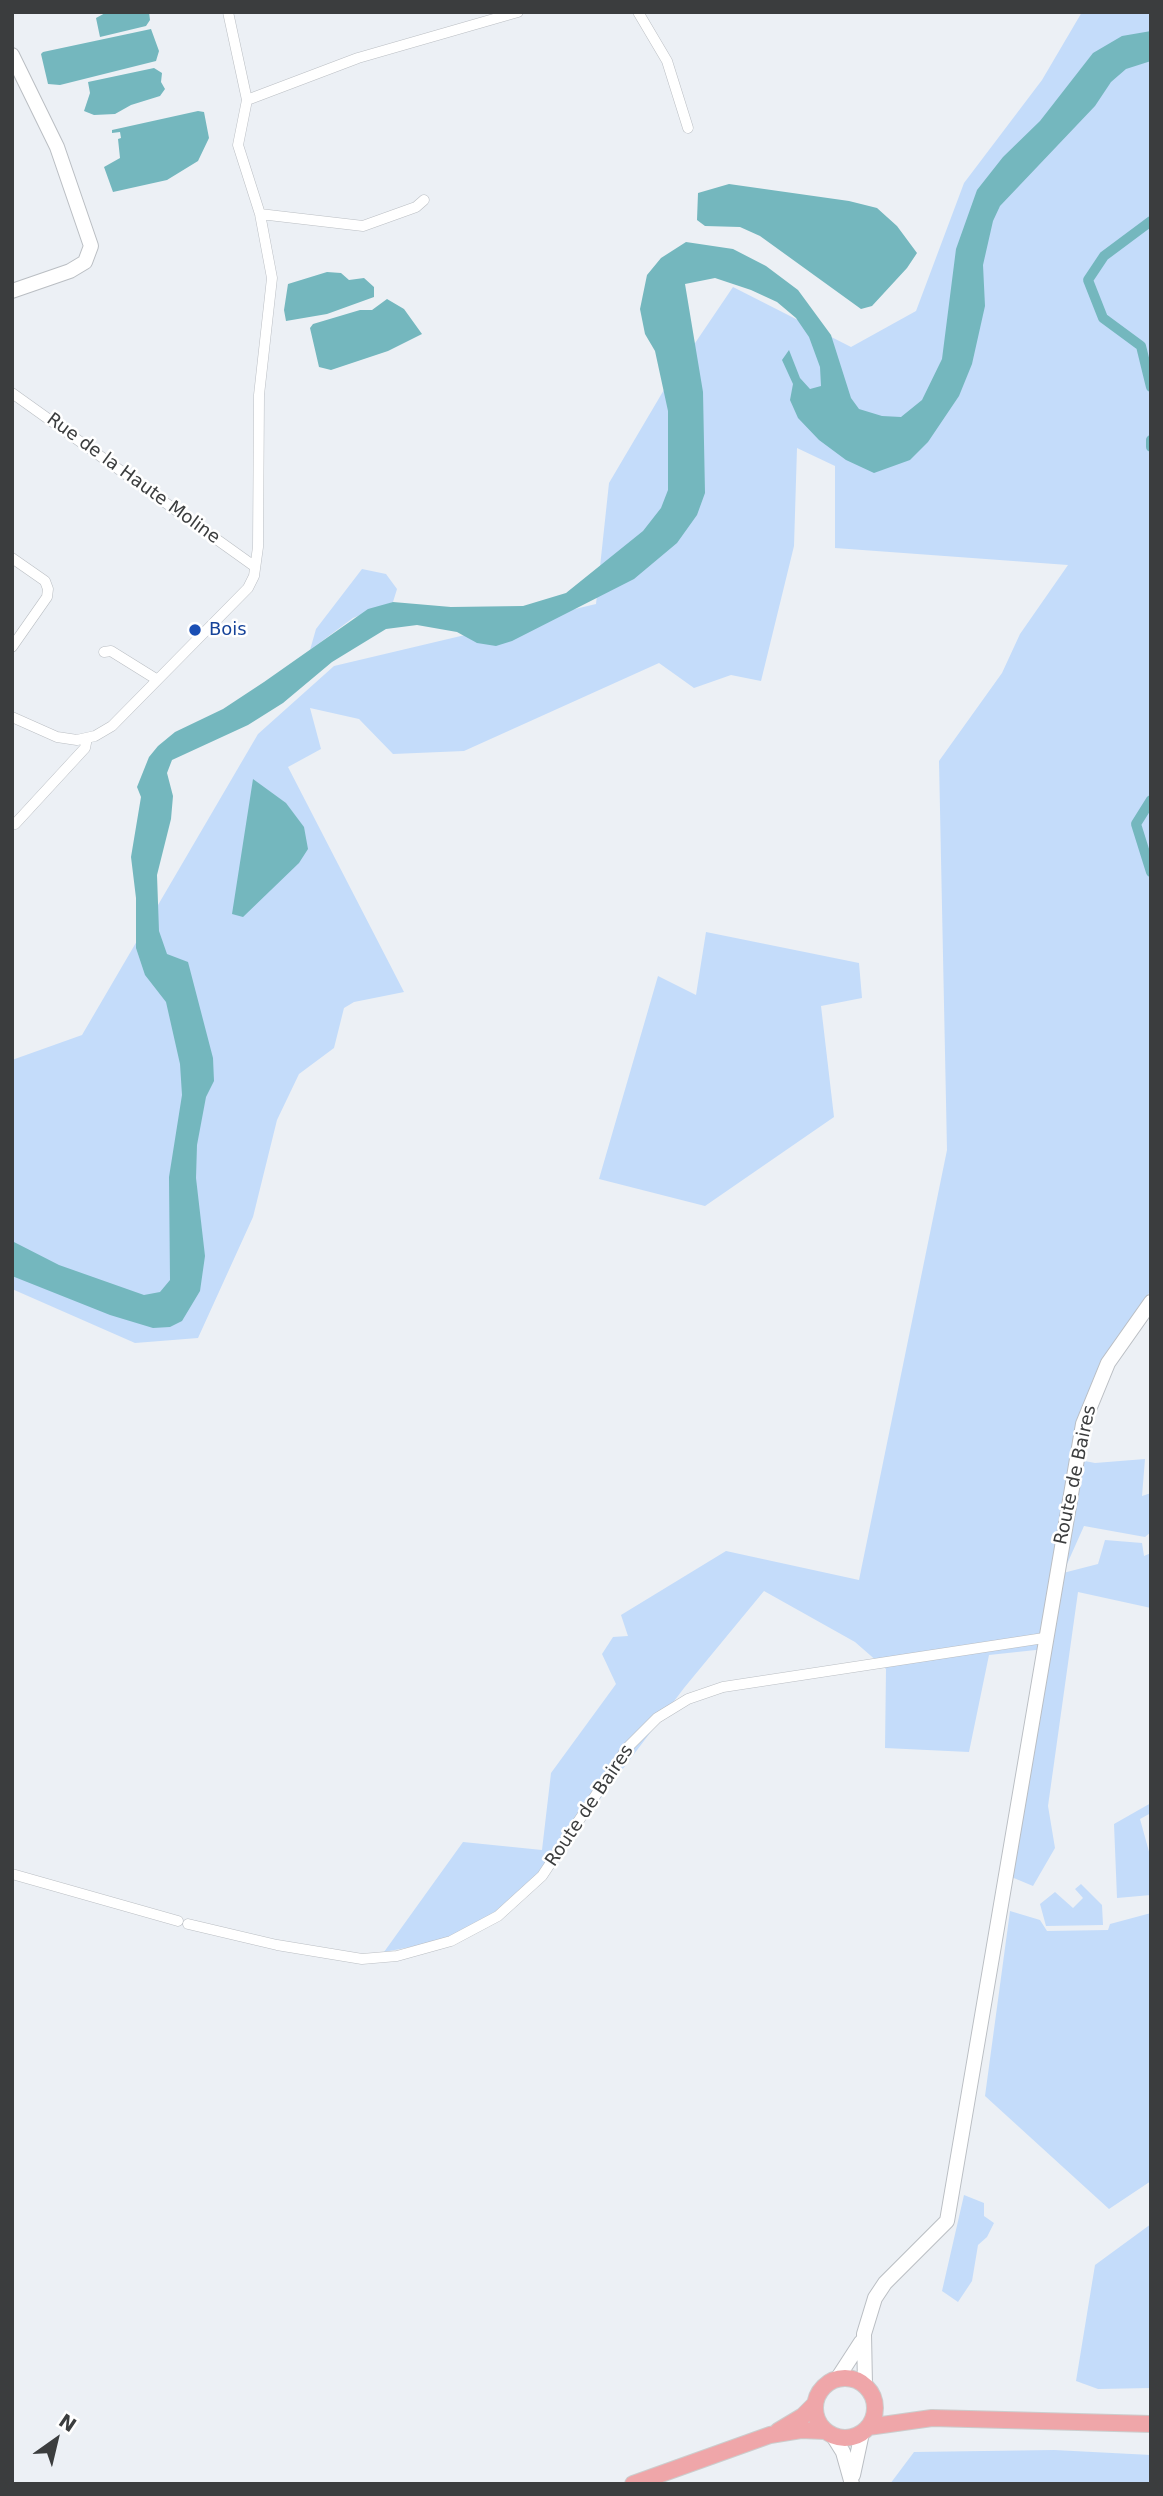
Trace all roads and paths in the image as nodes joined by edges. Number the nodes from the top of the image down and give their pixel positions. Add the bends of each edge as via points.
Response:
1 (228, 12) edge
2 (518, 12) edge
3 (638, 12) edge
4 (12, 55) edge
5 (247, 100) junction
6 (688, 128) dead end
7 (424, 201) dead end
8 (260, 214) junction
9 (12, 291) edge
10 (12, 393) edge
11 (12, 558) edge
12 (254, 566) junction
13 (12, 647) edge
14 (104, 652) dead end
15 (156, 679) junction
16 (12, 717) edge
17 (87, 738) junction
18 (15, 824) dead end
19 (1151, 1302) edge
20 (1044, 1639) junction
21 (12, 1874) edge
22 (864, 2334) junction
23 (837, 2379) junction
24 (869, 2392) junction
25 (815, 2404) junction
26 (932, 2418) junction
27 (1151, 2424) edge
28 (865, 2430) junction
29 (829, 2433) junction
30 (770, 2435) junction
31 (633, 2484) edge
32 (852, 2484) edge

1 - 5 street
2 - 5 street via 358,58
3 - 6 street via 667,61
4 - 9 street via 57,147 91,246 85,262 70,271
5 - 8 street via 238,145
7 - 8 street via 363,226
8 - 12 street via 272,278 259,395
10 - 12 street, Rue de la Haute Moline
11 - 13 street via 45,580 48,589
12 - 15 street via 248,588
14 - 15 street via 111,651
15 - 17 street via 112,726
16 - 17 street via 57,737
17 - 18 street via 85,748
19 - 20 street, Route de Baires via 1120,1342 1089,1404
20 - 21 street, Route de Baires via 723,1687 688,1699 657,1718 627,1748 542,1877 498,1916 451,1941 397,1956 362,1959 277,1945
20 - 22 street, Route de Baires via 947,2221 885,2283 875,2298
22 - 23 street
22 - 24 street
23 - 24 main road via 850,2379
23 - 25 main road via 824,2386
24 - 26 main road via 893,2410
24 - 28 main road via 875,2412
25 - 29 main road via 817,2420
25 - 30 main road
26 - 27 main road
26 - 28 main road
28 - 29 main road via 847,2438
28 - 32 street
29 - 30 main road via 801,2430
29 - 32 street via 843,2452
30 - 31 main road

